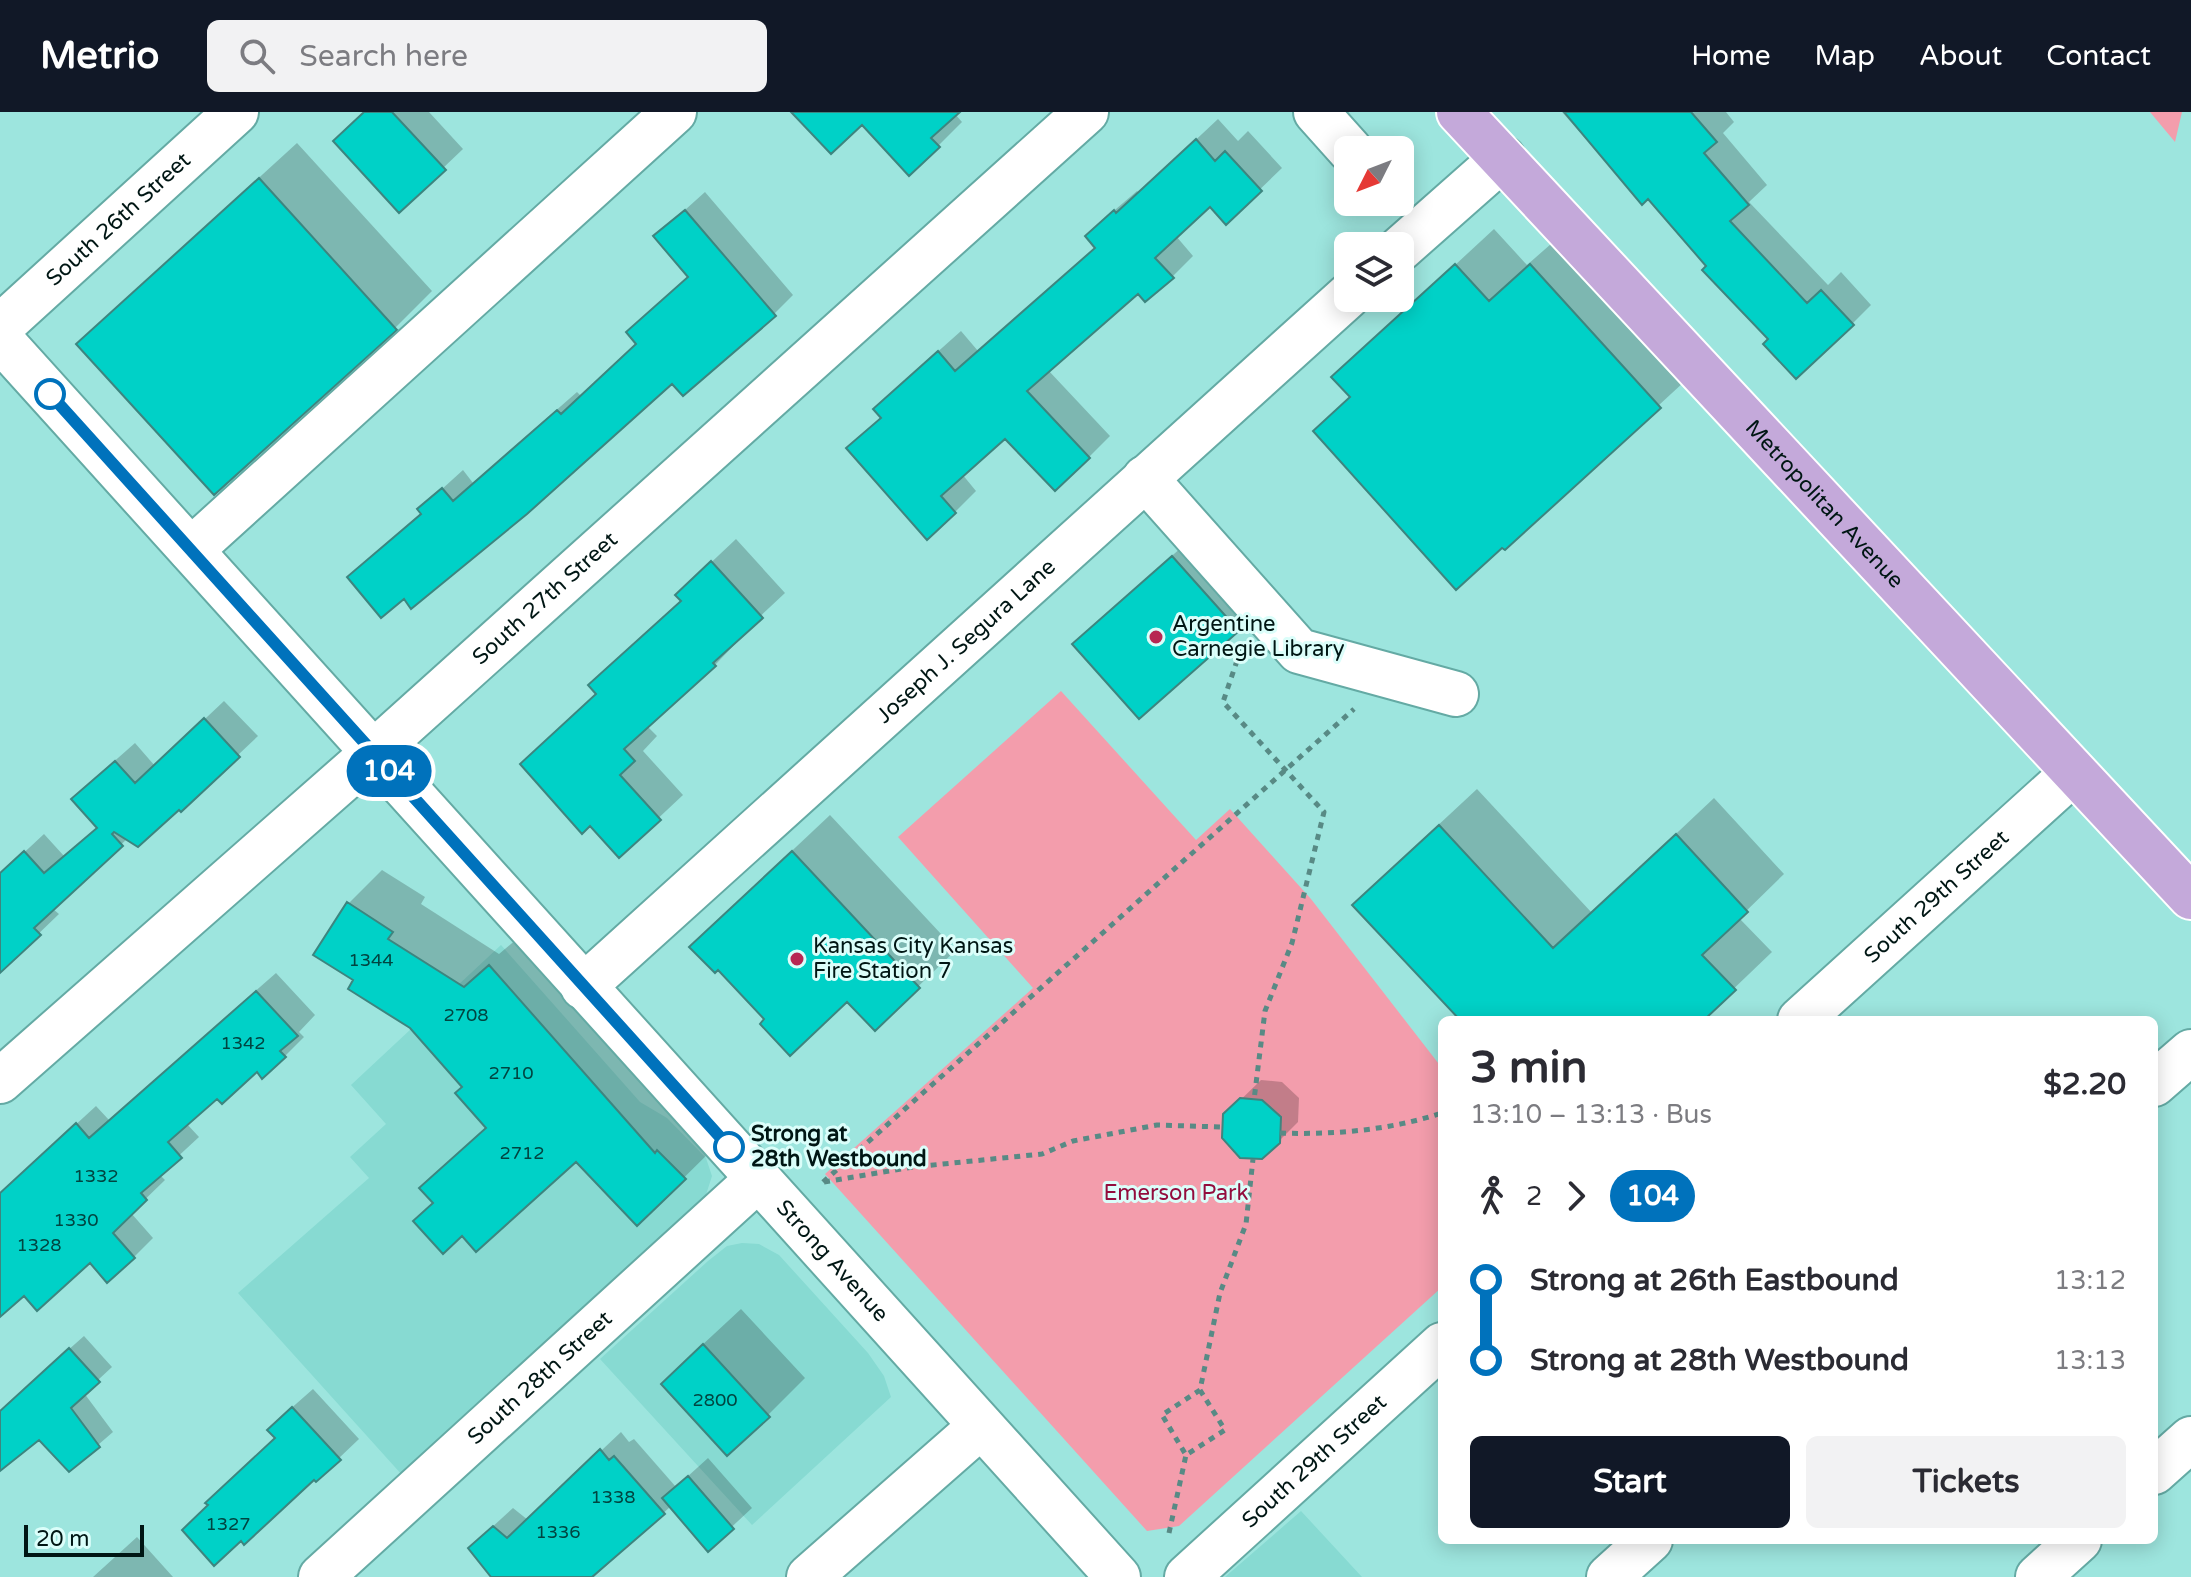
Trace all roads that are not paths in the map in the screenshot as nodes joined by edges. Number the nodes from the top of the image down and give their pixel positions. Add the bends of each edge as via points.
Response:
1 (236, 112) edge
2 (674, 112) edge
3 (1086, 112) edge
4 (1316, 112) edge
5 (1459, 112) edge
6 (1337, 136) edge
7 (1503, 158) junction
8 (1407, 226) edge
9 (1334, 309) edge
10 (0, 327) edge
11 (0, 339) edge
12 (1145, 478) junction
13 (191, 550) junction
14 (1456, 694) dead end
15 (373, 753) junction
16 (2073, 773) junction
17 (2191, 897) edge
18 (583, 987) junction
19 (1804, 1016) edge
20 (2191, 1052) edge
21 (0, 1081) edge
22 (2158, 1081) edge
23 (758, 1179) junction
24 (1438, 1349) edge
25 (981, 1426) junction
26 (2191, 1439) edge
27 (2158, 1468) edge
28 (1646, 1544) edge
29 (2075, 1544) edge
30 (321, 1577) edge
31 (809, 1577) edge
32 (1118, 1577) edge
33 (1187, 1577) edge
34 (1609, 1577) edge
35 (2038, 1577) edge

1 - 10 street, South 26th Street
2 - 13 street
3 - 15 street, South 27th Street
4 - 6 street
5 - 7 main road, Metropolitan Avenue
7 - 8 street
7 - 16 main road, Metropolitan Avenue
9 - 12 street, Joseph J. Segura Lane
11 - 13 street, Strong Avenue
12 - 14 street via 1299,651
12 - 18 street, Joseph J. Segura Lane
13 - 15 street, Strong Avenue
15 - 18 street, Strong Avenue
15 - 21 street, South 27th Street
16 - 17 main road, Metropolitan Avenue
16 - 19 street, South 29th Street
18 - 23 street, Strong Avenue
20 - 22 street
23 - 25 street, Strong Avenue
23 - 30 street, South 28th Street
24 - 33 street, South 29th Street
25 - 31 street
25 - 32 street, Strong Avenue
26 - 27 street
28 - 34 street
29 - 35 street

